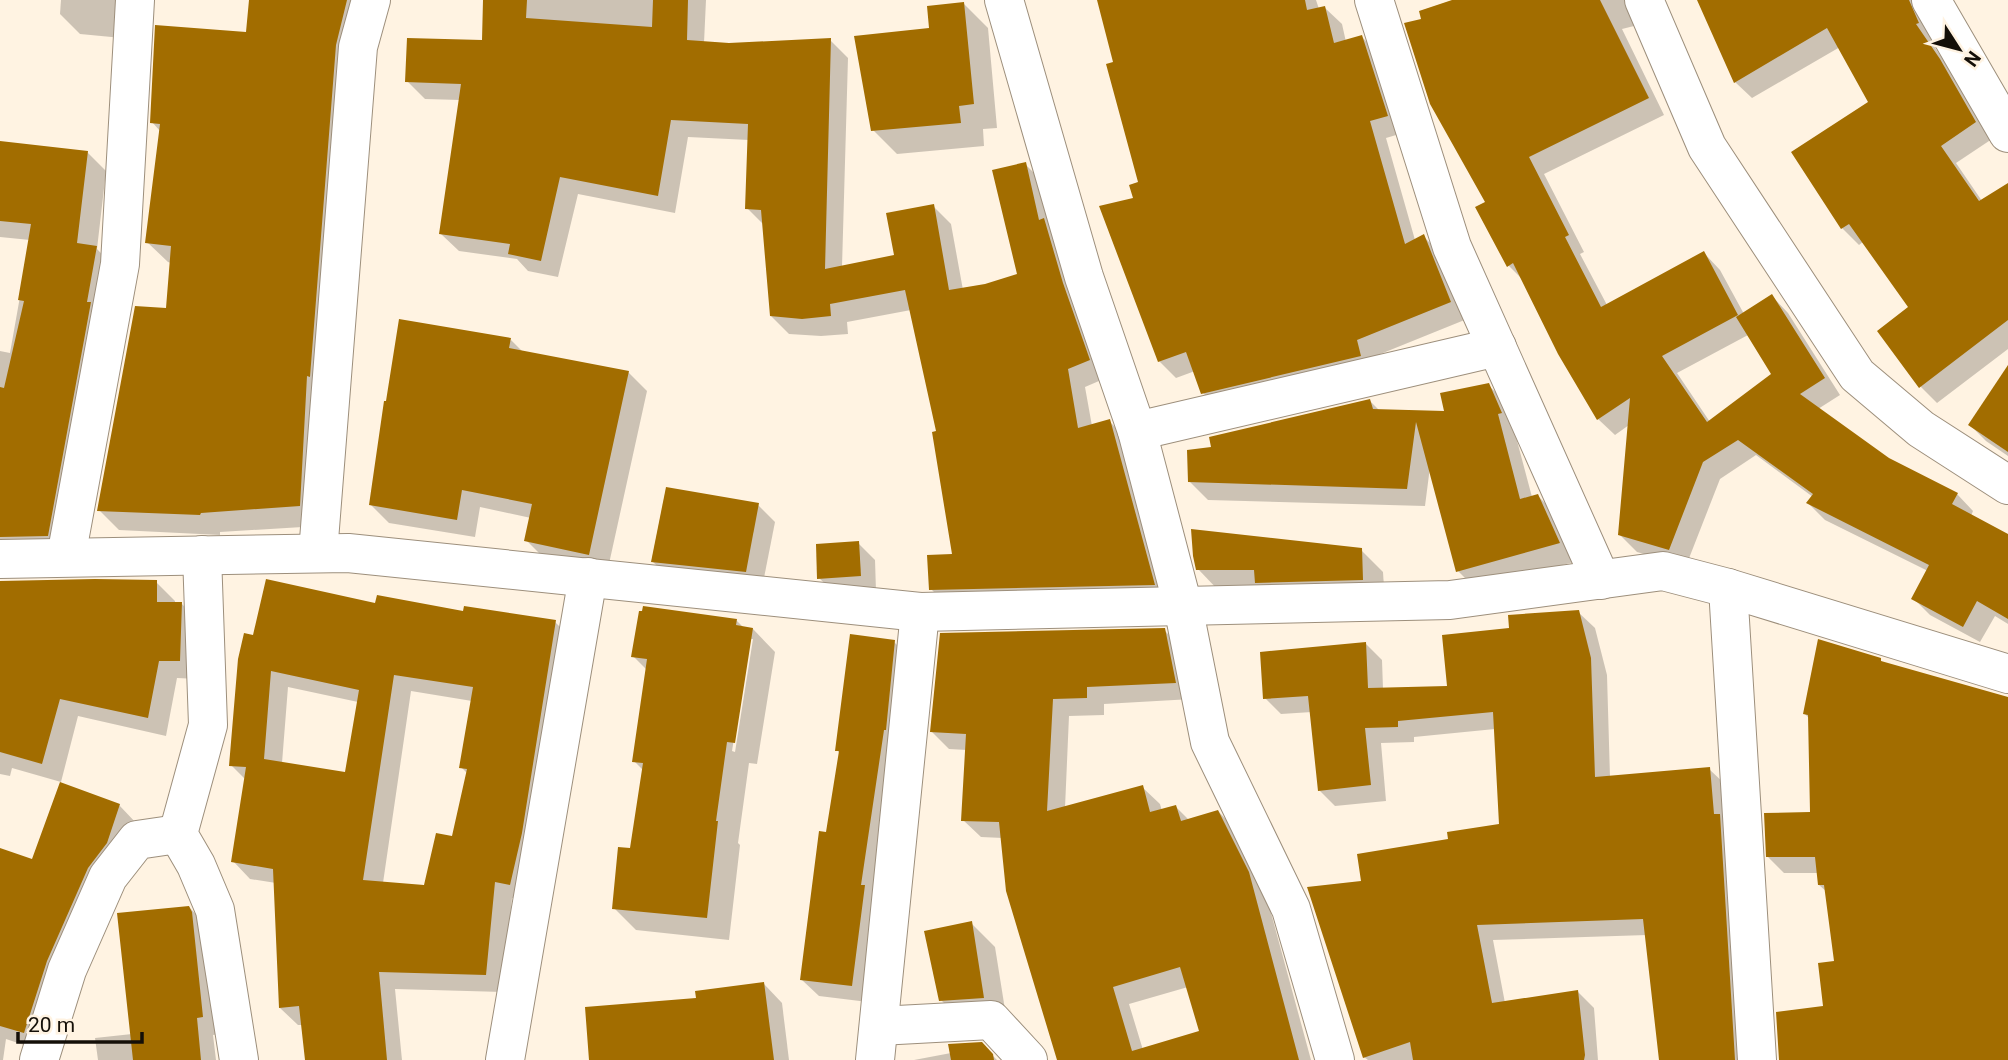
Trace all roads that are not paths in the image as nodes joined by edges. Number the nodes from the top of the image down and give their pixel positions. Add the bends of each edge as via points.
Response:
1 (135, 0) edge
2 (371, 0) edge
3 (1004, 0) edge
4 (1374, 0) edge
5 (1644, 0) edge
6 (1931, 0) edge
7 (2008, 133) edge
8 (1497, 347) junction
9 (1138, 431) junction
10 (2008, 485) edge
11 (318, 553) junction
12 (202, 555) junction
13 (66, 557) junction
14 (0, 559) edge
15 (589, 578) junction
16 (1601, 580) junction
17 (1728, 587) junction
18 (1183, 606) junction
19 (920, 612) junction
20 (2008, 674) edge
21 (178, 834) junction
22 (877, 1043) edge
23 (39, 1060) edge
24 (239, 1060) edge
25 (505, 1060) edge
26 (1028, 1060) edge
27 (1335, 1060) edge
28 (1757, 1060) edge

1 - 13 street via 120,264
2 - 11 street via 358,47
3 - 9 street via 1084,277
4 - 8 street via 1452,247
5 - 10 street via 1707,147 1857,375 1921,429
6 - 7 street
8 - 9 street
8 - 16 street
9 - 18 street
11 - 12 street
11 - 15 street
12 - 13 street
12 - 21 street via 208,725
13 - 14 street
15 - 19 street
15 - 25 street
16 - 17 street via 1663,571
16 - 18 street via 1450,600
17 - 20 street
17 - 28 street
18 - 19 street
18 - 27 street via 1210,742 1292,909
19 - 22 street
21 - 23 street via 137,840 108,877 67,970
21 - 24 street via 215,910
22 - 26 street via 991,1020

